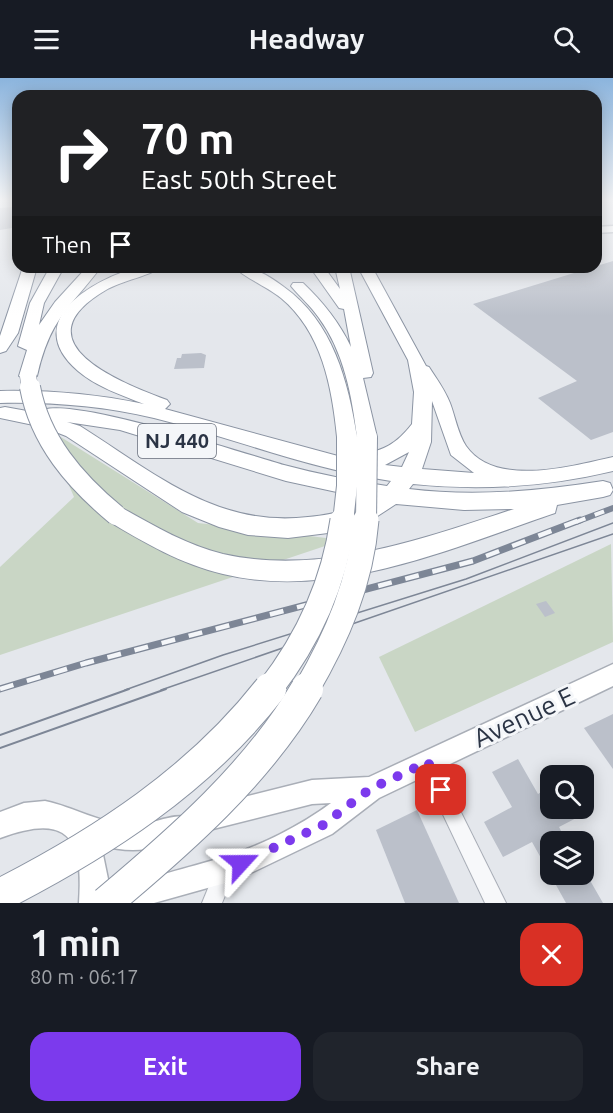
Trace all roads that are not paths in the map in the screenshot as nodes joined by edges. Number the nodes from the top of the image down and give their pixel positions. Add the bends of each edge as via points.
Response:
1 (28, 273) edge
2 (54, 273) edge
3 (89, 273) edge
4 (136, 273) edge
5 (266, 273) edge
6 (322, 273) edge
7 (343, 273) edge
8 (368, 273) edge
9 (355, 324) junction
10 (0, 348) edge
11 (416, 360) junction
12 (28, 376) junction
13 (2, 408) edge
14 (421, 426) junction
15 (357, 437) junction
16 (268, 445) junction
17 (336, 464) junction
18 (613, 465) edge
19 (408, 476) junction
20 (512, 480) junction
21 (608, 487) edge
22 (345, 489) junction
23 (391, 496) junction
24 (328, 524) junction
25 (613, 675) edge
26 (428, 762) junction
27 (370, 789) junction
28 (67, 819) junction
29 (0, 825) edge
30 (226, 870) junction
31 (0, 895) edge
32 (93, 903) edge
33 (106, 903) edge
34 (124, 903) edge
35 (212, 903) edge
36 (496, 903) edge

1 - 10 highway via 10,333
2 - 12 highway via 37,303 28,332
3 - 12 highway via 45,325
4 - 16 highway via 108,282 80,301 65,325 67,349 81,365 113,385
5 - 15 highway via 316,328
6 - 9 highway
7 - 9 highway
8 - 11 highway
9 - 15 highway via 364,364
11 - 14 highway via 423,392
11 - 20 highway via 436,391 458,450 476,465
12 - 21 highway, bridge via 36,416 54,451 84,487 116,515 156,541 207,560 260,570 317,571 395,556
13 - 16 highway, NJ 440 via 69,399 116,405
13 - 22 highway, NJ 440 via 108,422
13 - 24 highway via 73,431 182,501 226,521 269,529
14 - 17 highway via 406,445 387,457 359,464
14 - 19 highway via 419,450
15 - 31 highway, bridge via 330,580 310,627 263,699 217,747 150,804 75,855
15 - 33 highway, bridge via 369,488 362,553 345,613 320,665 284,721 230,786
16 - 17 highway, NJ 440
17 - 19 highway, NJ 440
17 - 22 highway
18 - 20 highway, NJ 440
19 - 20 highway, NJ 440
19 - 23 highway
21 - 23 highway, NJ 440 via 549,498 488,502
22 - 23 highway, NJ 440
22 - 24 highway via 342,508
23 - 24 highway via 365,513
25 - 26 main road, Avenue E
26 - 27 main road, Avenue E
26 - 36 street
27 - 28 main road, Avenue E via 312,792 133,840
27 - 30 main road, Avenue E via 323,825
28 - 29 main road, Avenue E via 52,813 35,813
28 - 32 main road via 89,844 94,863
30 - 34 main road, Avenue E via 151,890
30 - 35 street

